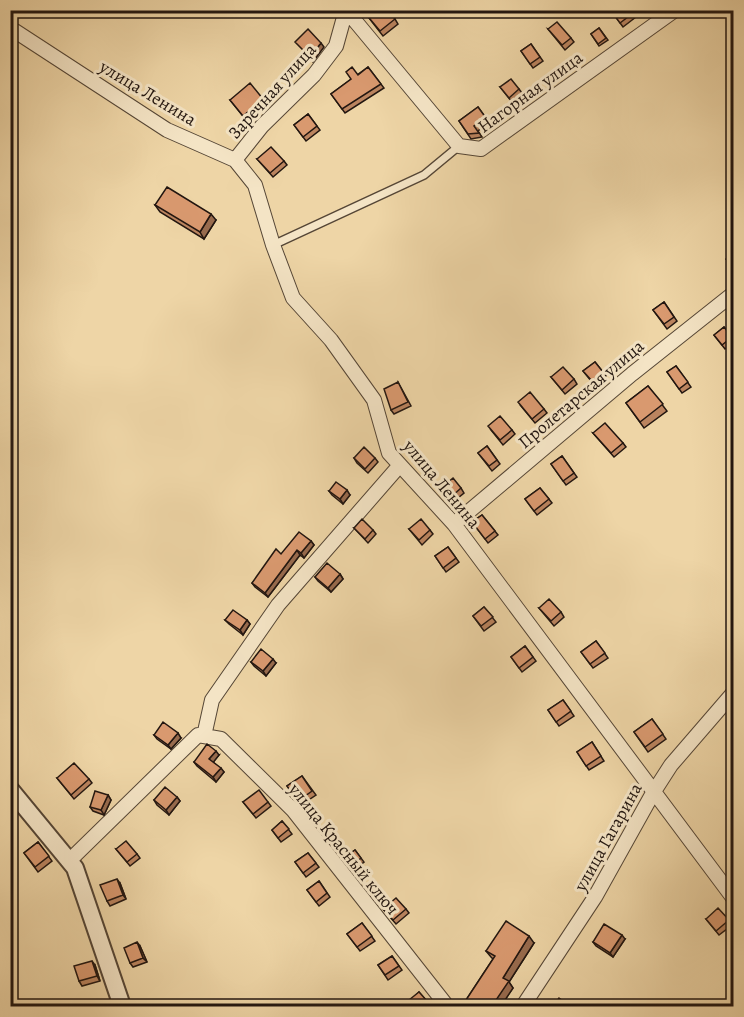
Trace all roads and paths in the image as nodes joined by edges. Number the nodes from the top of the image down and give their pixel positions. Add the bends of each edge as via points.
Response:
1 (346, 10) edge
2 (675, 10) edge
3 (13, 32) edge
4 (459, 146) junction
5 (235, 160) junction
6 (273, 245) junction
7 (734, 294) edge
8 (400, 465) junction
9 (454, 524) junction
10 (734, 692) edge
11 (204, 736) junction
12 (10, 789) edge
13 (653, 793) junction
14 (69, 861) junction
15 (734, 899) edge
16 (122, 1006) edge
17 (447, 1006) edge
18 (523, 1006) edge

1 - 4 street
1 - 5 street, Заречная улица via 336,46
2 - 4 street, Нагорная улица via 481,149
3 - 5 street, улица Ленина via 167,129
4 - 6 lane via 424,175
5 - 6 street, улица Ленина via 255,185
6 - 8 street, улица Ленина via 293,298 331,340 374,400 389,453
7 - 9 street, Пролетарская улица
8 - 9 street, улица Ленина
8 - 11 street via 278,605 212,700
9 - 13 street, улица Ленина
10 - 13 street, улица Гагарина via 671,765
11 - 14 street via 198,735
11 - 17 street, улица Красный ключ via 221,739 293,810
12 - 14 street
13 - 15 street, улица Ленина
13 - 18 street, улица Гагарина via 596,897
14 - 16 street via 75,868

